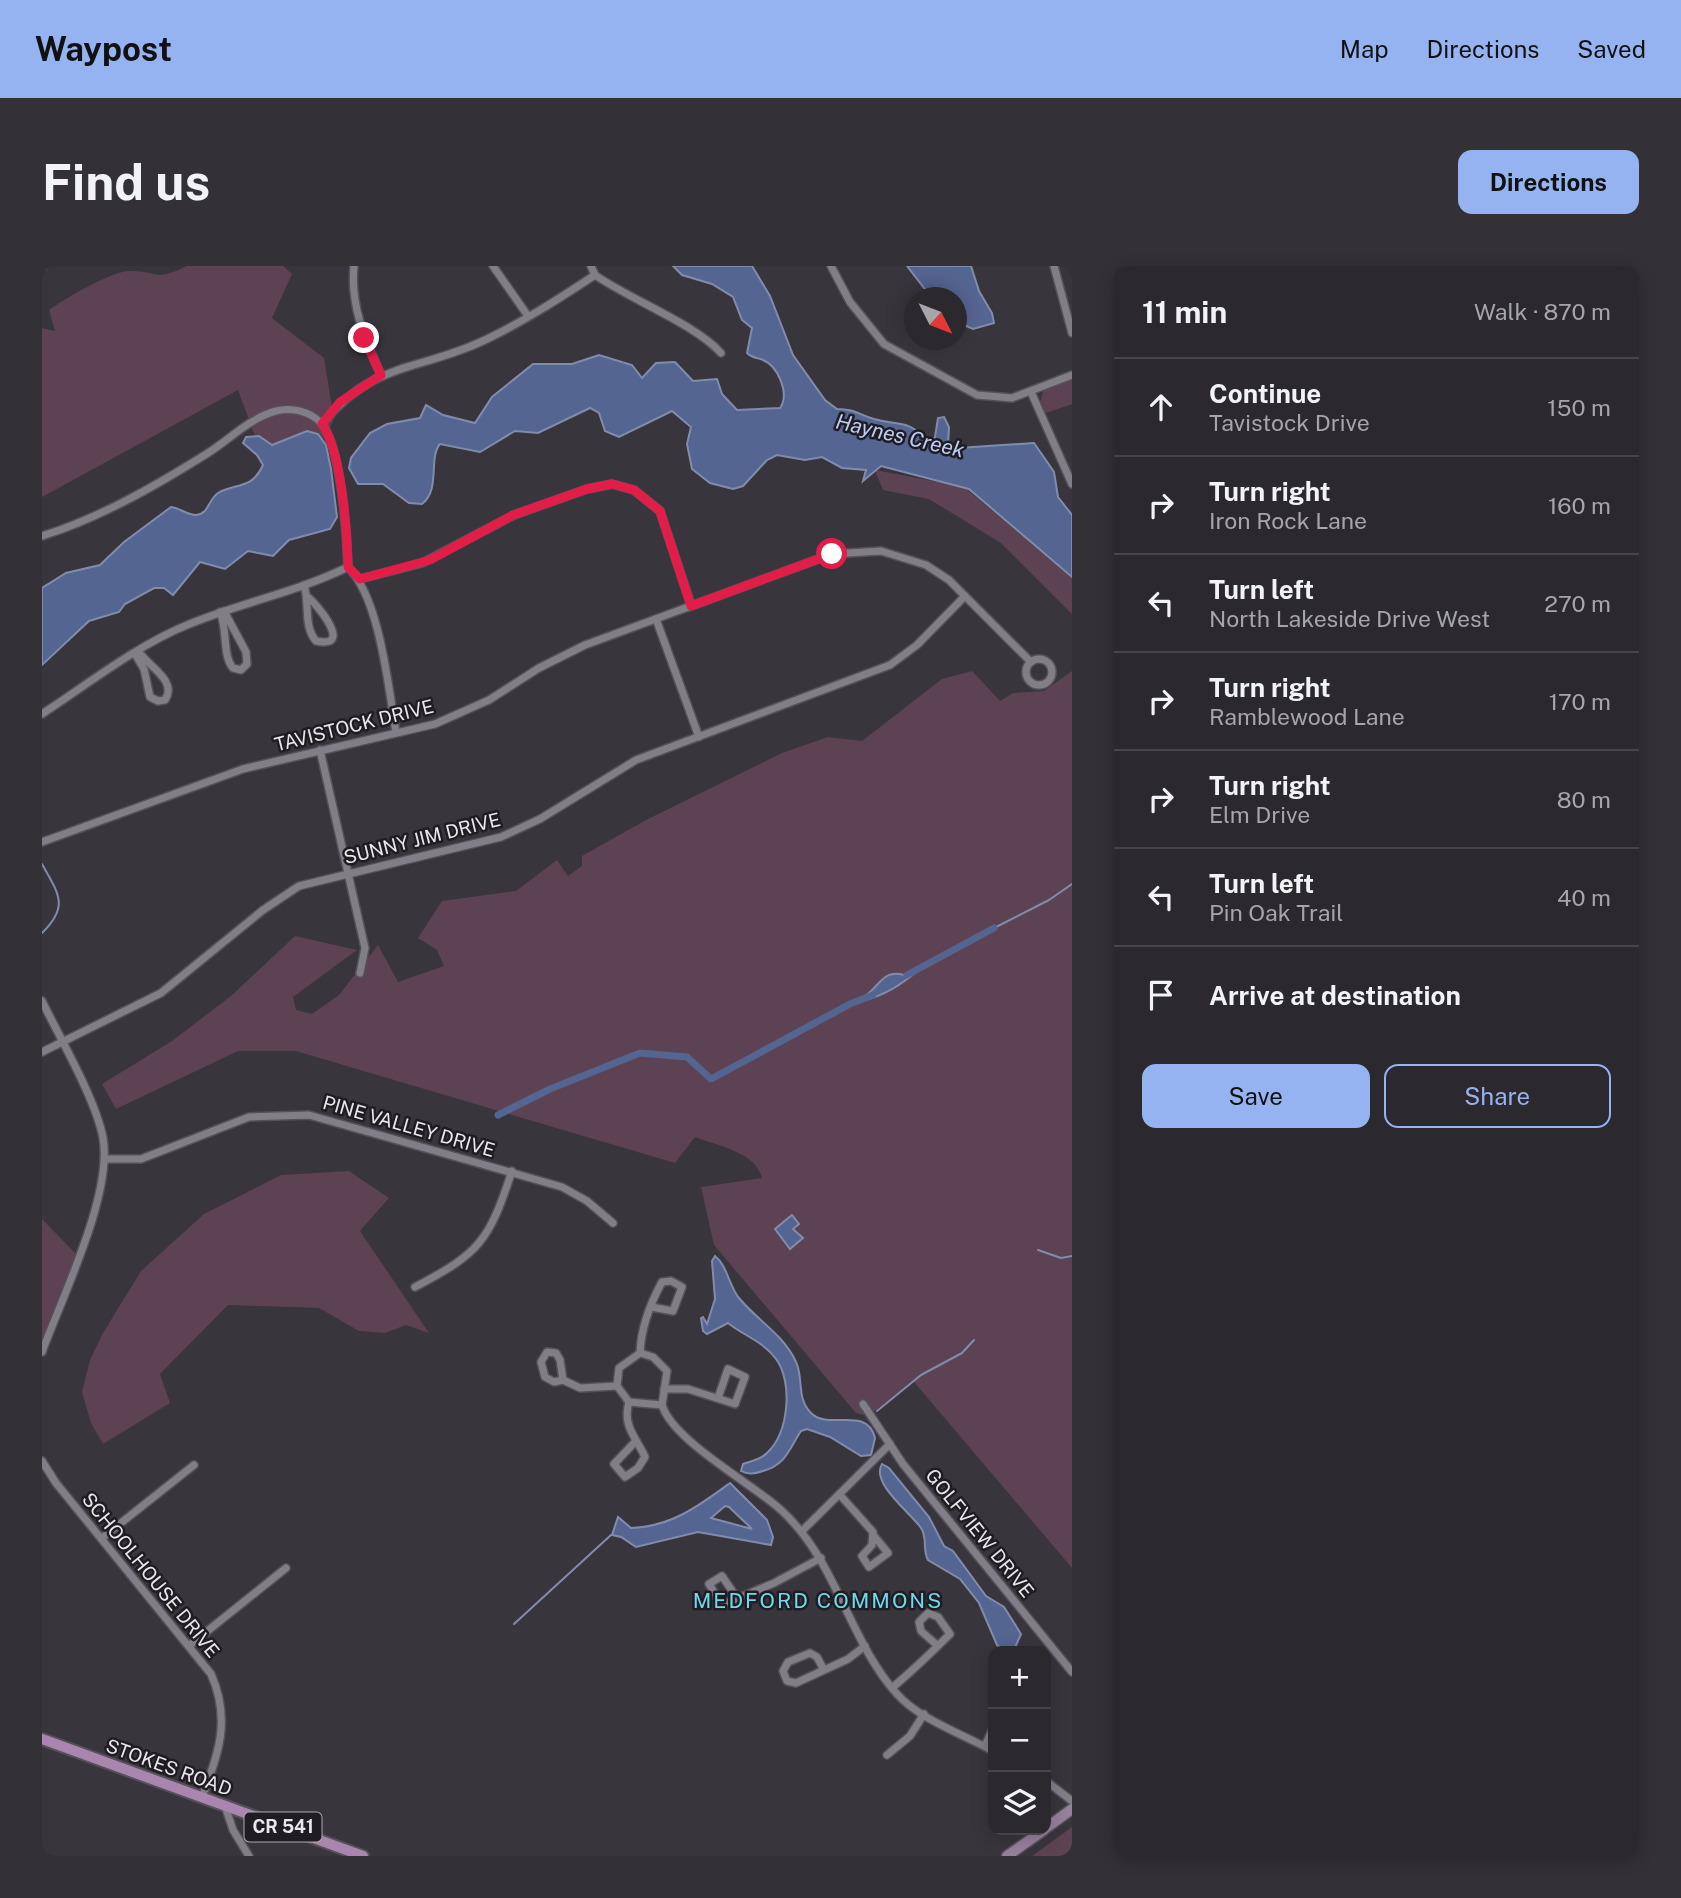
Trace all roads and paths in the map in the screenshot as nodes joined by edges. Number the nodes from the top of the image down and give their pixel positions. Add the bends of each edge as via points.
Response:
1 (354, 266) edge
2 (493, 266) edge
3 (592, 266) edge
4 (831, 266) edge
5 (1054, 266) edge
6 (596, 275) junction
7 (528, 316) junction
8 (1072, 333) edge
9 (721, 353) dead end
10 (381, 375) junction
11 (1072, 375) edge
12 (1031, 392) junction
13 (322, 424) junction
14 (1072, 484) edge
15 (42, 536) edge
16 (348, 567) junction
17 (360, 579) junction
18 (304, 586) junction
19 (965, 596) junction
20 (309, 598) junction
21 (691, 606) junction
22 (222, 612) junction
23 (656, 619) junction
24 (137, 653) junction
25 (1031, 662) dead end
26 (42, 714) edge
27 (396, 732) junction
28 (699, 737) junction
29 (320, 750) junction
30 (42, 842) edge
31 (347, 873) junction
32 (360, 973) dead end
33 (42, 1001) edge
34 (62, 1042) junction
35 (42, 1052) edge
36 (106, 1159) junction
37 (512, 1171) junction
38 (613, 1223) dead end
39 (415, 1287) dead end
40 (651, 1307) junction
41 (42, 1352) edge
42 (640, 1353) junction
43 (563, 1380) dead end
44 (617, 1386) junction
45 (664, 1389) junction
46 (718, 1398) junction
47 (629, 1402) junction
48 (863, 1404) dead end
49 (662, 1405) junction
50 (635, 1442) junction
51 (890, 1444) junction
52 (42, 1461) edge
53 (194, 1465) dead end
54 (839, 1495) junction
55 (802, 1531) junction
56 (874, 1536) dead end
57 (102, 1538) junction
58 (821, 1558) junction
59 (286, 1568) dead end
60 (737, 1598) dead end
61 (190, 1645) junction
62 (865, 1646) junction
63 (939, 1646) junction
64 (824, 1670) junction
65 (1072, 1672) edge
66 (892, 1688) junction
67 (924, 1714) junction
68 (988, 1739) edge
69 (42, 1740) edge
70 (985, 1746) junction
71 (988, 1748) edge
72 (887, 1755) dead end
73 (1051, 1785) edge
74 (202, 1797) junction
75 (1072, 1801) edge
76 (225, 1806) junction
77 (1072, 1809) edge
78 (1051, 1825) edge
79 (1037, 1835) edge
80 (248, 1856) edge
81 (363, 1856) edge
82 (1007, 1856) edge

1 - 10 street via 359,322
2 - 7 street
3 - 6 street
4 - 12 street via 866,323 884,344 908,360 984,397
5 - 8 street
6 - 7 street
6 - 9 street via 708,340
7 - 10 street via 484,340
10 - 13 street via 340,402
11 - 12 street
12 - 14 street
13 - 15 street via 291,410 262,416 137,494
13 - 16 street via 335,460
16 - 17 street
16 - 18 street
17 - 21 street via 430,560 533,508 595,486 622,485 660,511
17 - 27 street via 378,640
18 - 20 street
18 - 22 street
19 - 21 street, TAVISTOCK DRIVE via 918,561 861,550 822,557
19 - 25 street, TAVISTOCK DRIVE
19 - 28 street, SUNNY JIM DRIVE via 918,645 890,666
20 - 20 street via 310,631 321,643 333,629
21 - 23 street, TAVISTOCK DRIVE
22 - 22 street via 246,652 247,664 241,670 228,662
22 - 24 street via 166,634
23 - 27 street, TAVISTOCK DRIVE via 568,652 461,714
23 - 28 street
24 - 24 street via 150,698 165,700 169,684
24 - 26 street
27 - 29 street, TAVISTOCK DRIVE
28 - 31 street, SUNNY JIM DRIVE via 636,760 540,819 501,837
29 - 30 street, TAVISTOCK DRIVE via 233,772
29 - 31 street
31 - 32 street via 365,948
31 - 34 street, SUNNY JIM DRIVE via 291,890 161,993
33 - 34 street
34 - 35 street, SUNNY JIM DRIVE
34 - 36 street via 100,1125
36 - 37 street, PINE VALLEY DRIVE via 141,1159 249,1116 300,1114
36 - 41 street via 99,1195
37 - 38 street, PINE VALLEY DRIVE via 576,1193
37 - 39 street via 498,1214 481,1243 460,1262
40 - 40 street via 673,1311 682,1287 662,1282
40 - 42 street
42 - 44 street via 618,1368
42 - 45 street via 653,1357 667,1371
43 - 44 street via 580,1388
44 - 47 street
45 - 46 street via 688,1389
45 - 49 street
46 - 46 street via 728,1369 746,1377 735,1404
47 - 49 street
47 - 50 street via 626,1415
48 - 51 street, GOLFVIEW DRIVE
49 - 55 street via 698,1448
50 - 50 street via 643,1452 643,1463 625,1477 614,1464
51 - 54 street
51 - 65 street, GOLFVIEW DRIVE
52 - 57 street, SCHOOLHOUSE DRIVE
53 - 57 street
54 - 55 street
54 - 56 street
55 - 58 street
57 - 61 street, SCHOOLHOUSE DRIVE
58 - 60 street
58 - 62 street
59 - 61 street
61 - 74 street, SCHOOLHOUSE DRIVE via 211,1674 223,1712 221,1743
62 - 64 street
62 - 66 street
63 - 63 street via 950,1634 938,1617 928,1613 919,1622 921,1631
63 - 66 street
64 - 64 street via 790,1684 783,1671 788,1662 810,1653
66 - 67 street
67 - 70 street
67 - 72 street via 910,1736
68 - 70 street
69 - 74 main road, STOKES ROAD / CR 541
70 - 71 street
73 - 75 street
74 - 76 main road, STOKES ROAD / CR 541
76 - 80 street
76 - 81 main road, STOKES ROAD / CR 541
77 - 78 street
79 - 82 street

